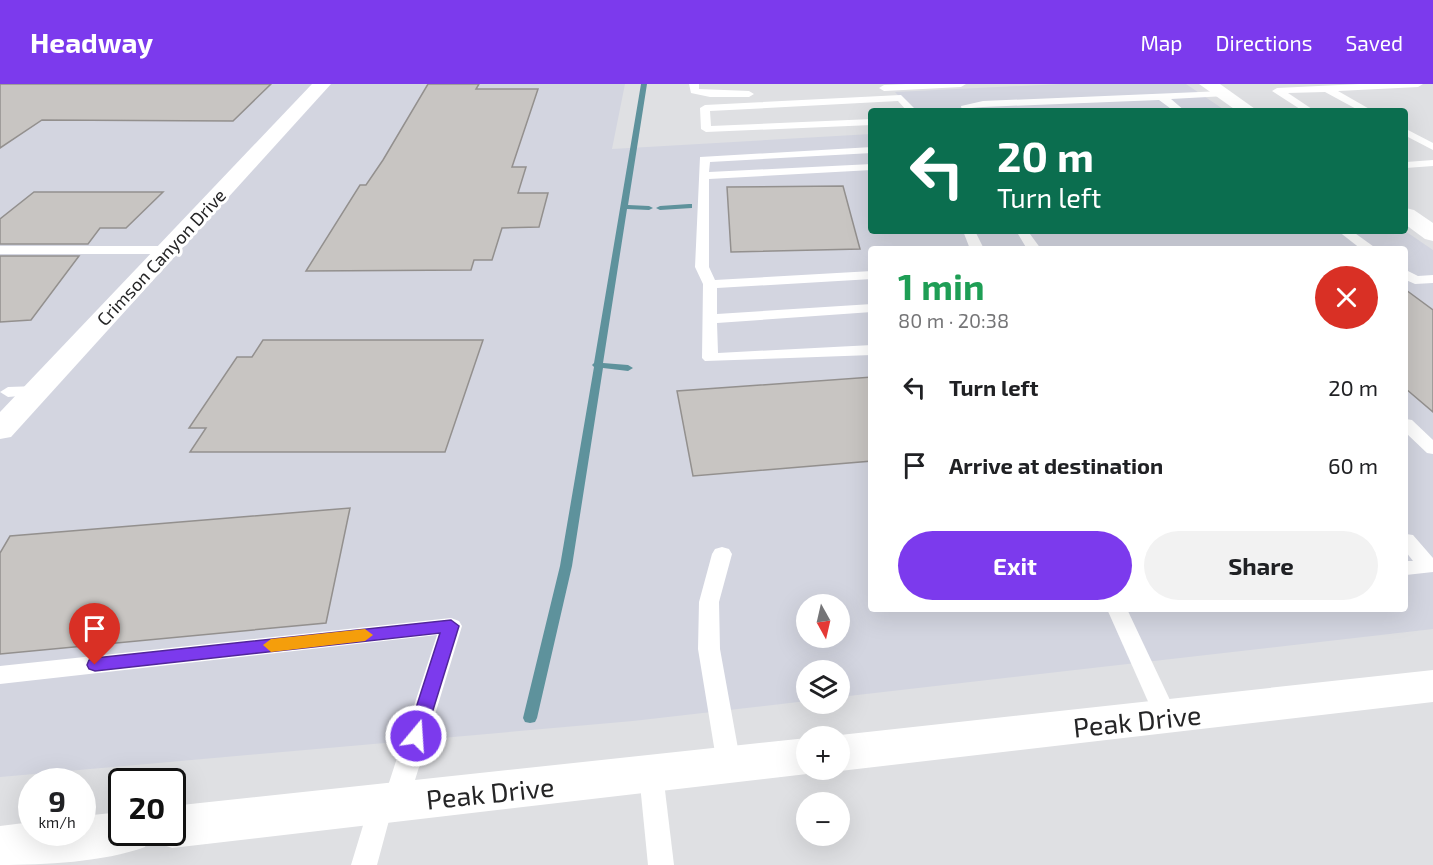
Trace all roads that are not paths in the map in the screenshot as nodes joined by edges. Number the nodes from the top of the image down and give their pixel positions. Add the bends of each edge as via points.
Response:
1 (322, 84) edge
2 (694, 84) edge
3 (962, 84) edge
4 (1418, 84) edge
5 (870, 88) dead end
6 (1327, 88) junction
7 (1215, 89) edge
8 (759, 93) dead end
9 (1161, 96) junction
10 (909, 108) edge
11 (966, 108) edge
12 (1176, 108) edge
13 (1244, 108) edge
14 (1305, 108) edge
15 (1363, 108) edge
16 (868, 122) edge
17 (1408, 133) edge
18 (1433, 147) edge
19 (868, 150) edge
20 (1433, 163) edge
21 (1408, 165) edge
22 (868, 167) edge
23 (703, 176) junction
24 (1408, 216) edge
25 (1348, 234) edge
26 (1433, 234) edge
27 (1366, 246) edge
28 (0, 250) edge
29 (167, 250) junction
30 (868, 275) edge
31 (1410, 277) edge
32 (1433, 279) edge
33 (710, 284) junction
34 (1433, 294) edge
35 (868, 308) edge
36 (710, 319) junction
37 (868, 350) edge
38 (3, 390) edge
39 (37, 391) junction
40 (1408, 426) edge
41 (0, 430) edge
42 (1433, 449) edge
43 (1408, 542) edge
44 (722, 554) dead end
45 (1408, 568) edge
46 (1118, 612) edge
47 (0, 675) edge
48 (1433, 686) edge
49 (1166, 717) junction
50 (850, 752) edge
51 (796, 757) edge
52 (729, 765) junction
53 (651, 774) junction
54 (388, 803) junction
55 (186, 825) edge
56 (108, 834) edge
57 (0, 847) edge
58 (364, 865) edge
59 (661, 865) edge

1 - 29 street, Crimson Canyon Drive
2 - 8 lane via 694,91 711,94
3 - 5 lane
4 - 6 lane
6 - 14 lane via 1277,91
6 - 15 lane
7 - 9 lane
7 - 13 street
9 - 11 lane
9 - 12 lane
10 - 16 lane via 901,98 705,108 706,129
17 - 18 lane
19 - 23 lane via 704,159
20 - 21 lane
22 - 23 lane
23 - 33 lane via 702,267
24 - 26 street
25 - 27 lane
28 - 29 lane
29 - 39 street, Crimson Canyon Drive
30 - 33 lane
31 - 32 lane
31 - 34 lane
33 - 36 lane
35 - 36 lane
36 - 37 lane via 710,358
38 - 39 lane
39 - 41 street, Crimson Canyon Drive
40 - 42 lane
43 - 45 lane via 1430,567
44 - 52 lane via 709,602 709,649
46 - 49 lane
47 - 54 lane via 451,626
48 - 49 street, Peak Drive
49 - 50 street, Peak Drive
51 - 52 street, Peak Drive
52 - 53 street, Peak Drive
53 - 54 street, Peak Drive
53 - 59 lane
54 - 55 street, Peak Drive
54 - 58 lane
56 - 57 street

